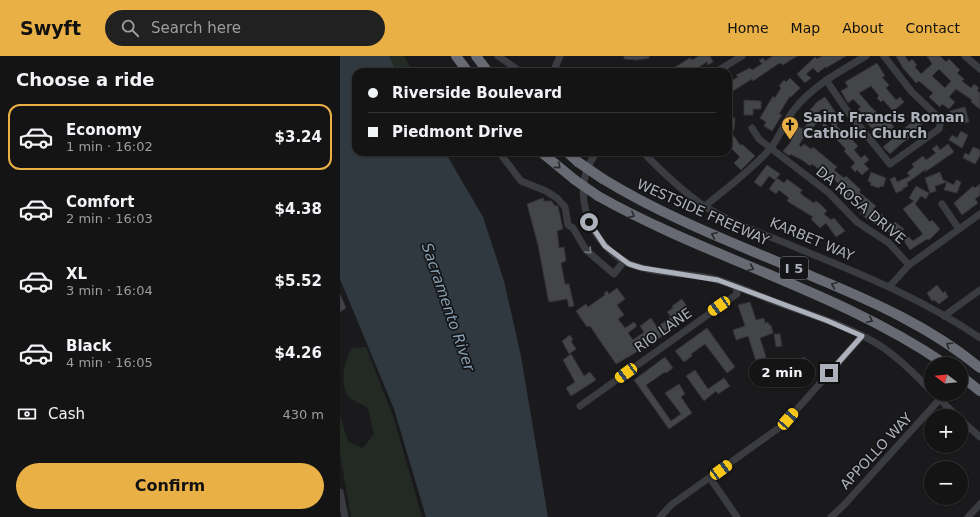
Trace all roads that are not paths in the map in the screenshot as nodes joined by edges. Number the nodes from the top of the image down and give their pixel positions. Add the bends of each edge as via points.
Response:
1 (456, 56) edge
2 (476, 56) edge
3 (498, 56) edge
4 (560, 56) edge
5 (742, 56) edge
6 (866, 56) edge
7 (884, 56) edge
8 (965, 56) edge
9 (465, 68) edge
10 (485, 68) edge
11 (515, 68) edge
12 (555, 68) edge
13 (722, 68) edge
14 (980, 69) edge
15 (826, 80) junction
16 (752, 128) dead end
17 (771, 148) junction
18 (501, 156) edge
19 (546, 156) edge
20 (571, 156) edge
21 (594, 156) edge
22 (646, 156) edge
23 (942, 204) dead end
24 (705, 206) junction
25 (980, 214) edge
26 (959, 229) junction
27 (624, 261) junction
28 (909, 265) junction
29 (736, 287) junction
30 (889, 287) junction
31 (980, 290) edge
32 (944, 316) junction
33 (862, 336) junction
34 (980, 338) edge
35 (934, 357) edge
36 (980, 368) edge
37 (968, 382) edge
38 (924, 384) edge
39 (980, 391) edge
40 (933, 401) edge
41 (940, 401) edge
42 (580, 406) dead end
43 (949, 409) edge
44 (968, 426) edge
45 (980, 437) edge
46 (710, 478) junction
47 (340, 492) edge
48 (980, 504) edge
49 (345, 517) edge
50 (660, 517) edge
51 (736, 517) edge
52 (831, 517) edge
53 (968, 517) edge

1 - 9 highway
2 - 10 highway
3 - 11 street
4 - 12 street
5 - 13 street
6 - 15 street
7 - 15 street via 911,91 941,120 939,129 890,164
8 - 14 street
15 - 17 street via 800,103
16 - 17 street, DA ROSA DRIVE via 759,139
17 - 24 street
17 - 28 street, DA ROSA DRIVE via 829,193 857,222 889,243
18 -> 27 street via 521,182 557,198 564,207 568,225 573,228 586,250 614,274
19 -> 35 highway, I 5, bridge via 598,196 649,223 844,307 885,327
36 -> 20 highway, WESTSIDE FREEWAY / I 5, bridge via 949,344 884,308 674,218 631,196
21 - 27 street via 586,176 586,211 592,228 601,241
22 - 24 street, KARBET WAY via 668,178
23 - 26 street
24 - 30 street, KARBET WAY via 731,220
25 - 26 street
26 - 28 street
27 - 29 street via 642,268 710,278
28 - 30 street, DA ROSA DRIVE
29 - 33 street
29 - 42 street, RIO LANE via 737,294
30 - 32 street, KARBET WAY
31 - 32 street
32 - 34 street, KARBET WAY
33 - 38 street via 893,355
33 - 46 street via 783,425
37 - 39 highway
40 - 52 street, APPOLLO WAY via 866,482
41 - 43 street
44 - 45 street
46 - 50 street via 671,505
46 - 51 street
47 - 49 street
48 - 53 street

